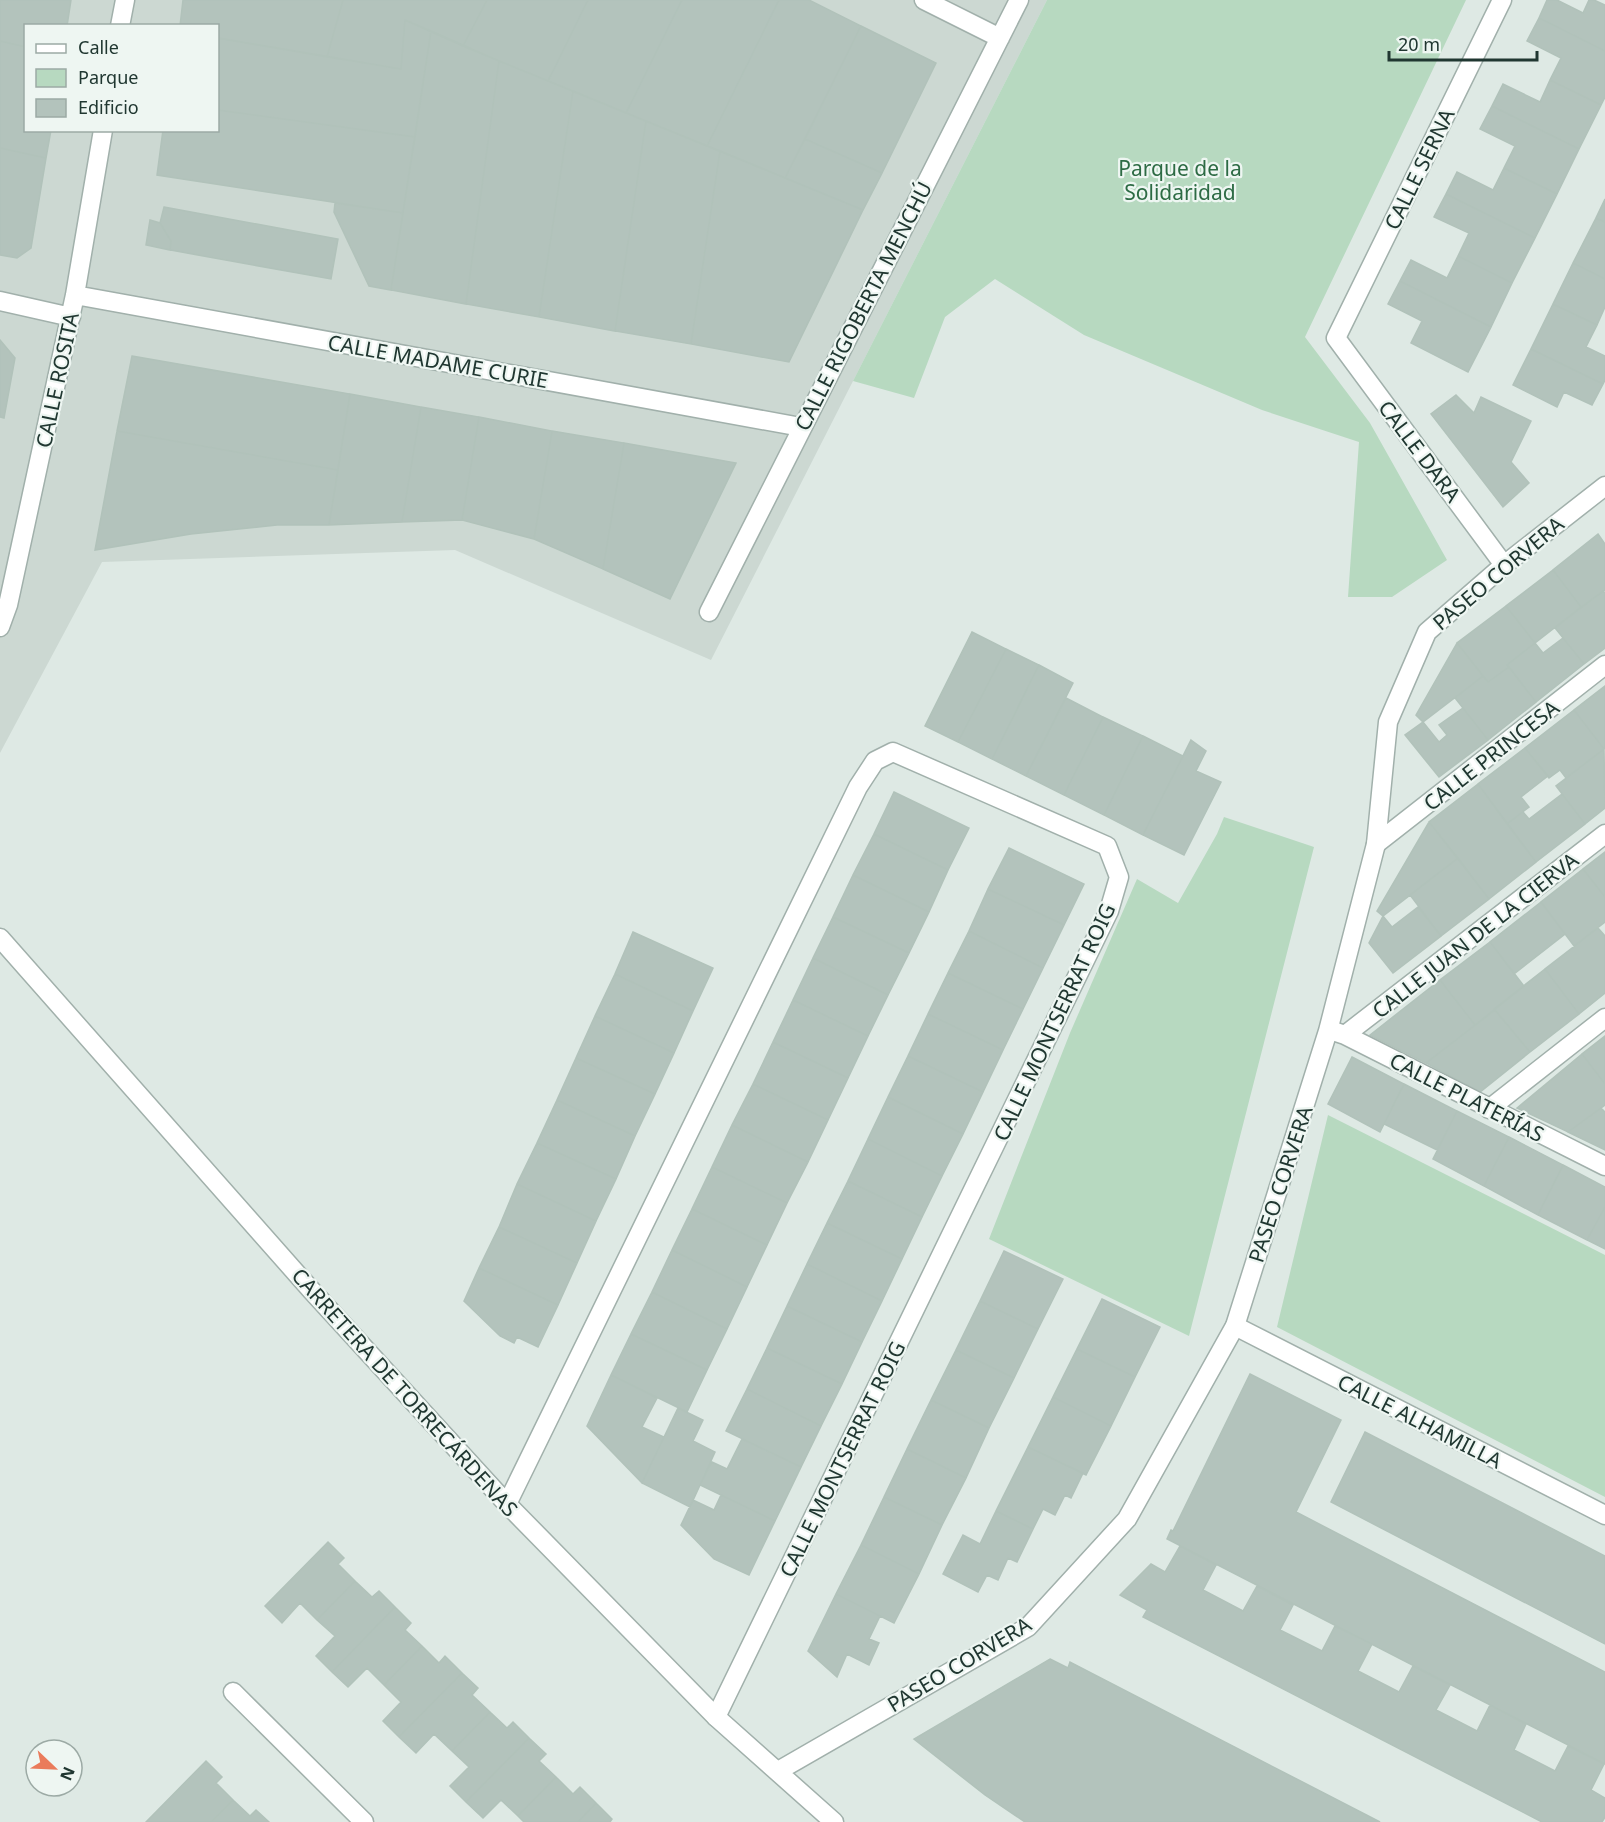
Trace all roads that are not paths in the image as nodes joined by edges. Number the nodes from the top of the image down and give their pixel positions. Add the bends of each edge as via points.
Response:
1 (125, 0) edge
2 (924, 0) edge
3 (1019, 0) edge
4 (1502, 0) edge
5 (120, 24) edge
6 (1000, 38) junction
7 (103, 132) edge
8 (75, 295) junction
9 (0, 301) edge
10 (71, 317) junction
11 (1336, 338) joint
12 (801, 428) junction
13 (1605, 486) edge
14 (1504, 565) junction
15 (709, 612) dead end
16 (0, 627) edge
17 (1605, 665) edge
18 (1605, 834) edge
19 (1376, 844) junction
20 (0, 938) edge
21 (1605, 1018) edge
22 (1337, 1033) junction
23 (1489, 1109) junction
24 (1605, 1166) edge
25 (1235, 1326) junction
26 (507, 1504) junction
27 (1605, 1515) edge
28 (233, 1692) dead end
29 (716, 1717) junction
30 (778, 1771) junction
31 (364, 1822) edge
32 (834, 1822) edge

1 - 5 street
2 - 6 street
3 - 6 street, CALLE RIGOBERTA MENCHÚ
4 - 11 street, CALLE SERNA
6 - 12 street, CALLE RIGOBERTA MENCHÚ
7 - 8 street, CALLE ROSITA
8 - 10 street, CALLE ROSITA
8 - 12 street, CALLE MADAME CURIE
9 - 10 street
10 - 16 street, CALLE ROSITA
11 - 14 street, CALLE DARA
12 - 15 street, CALLE RIGOBERTA MENCHÚ
13 - 14 street, PASEO CORVERA
14 - 19 street, PASEO CORVERA via 1427,632 1388,722
17 - 19 street, CALLE PRINCESA
18 - 22 street, CALLE JUAN DE LA CIERVA
19 - 22 street, PASEO CORVERA
20 - 26 street, CARRETERA DE TORRECÁRDENAS via 312,1291
21 - 23 street
22 - 23 street, CALLE PLATERÍAS
22 - 25 street, PASEO CORVERA
23 - 24 street, CALLE PLATERÍAS
25 - 27 street, CALLE ALHAMILLA
25 - 30 street, PASEO CORVERA via 1127,1519 1028,1627
26 - 29 street, CARRETERA DE TORRECÁRDENAS
26 - 29 street, CALLE MONTSERRAT ROIG via 858,787 875,761 893,752 1107,846 1119,877 1109,911
28 - 31 street
29 - 30 street, CARRETERA DE TORRECÁRDENAS
30 - 32 street, CARRETERA DE TORRECÁRDENAS

